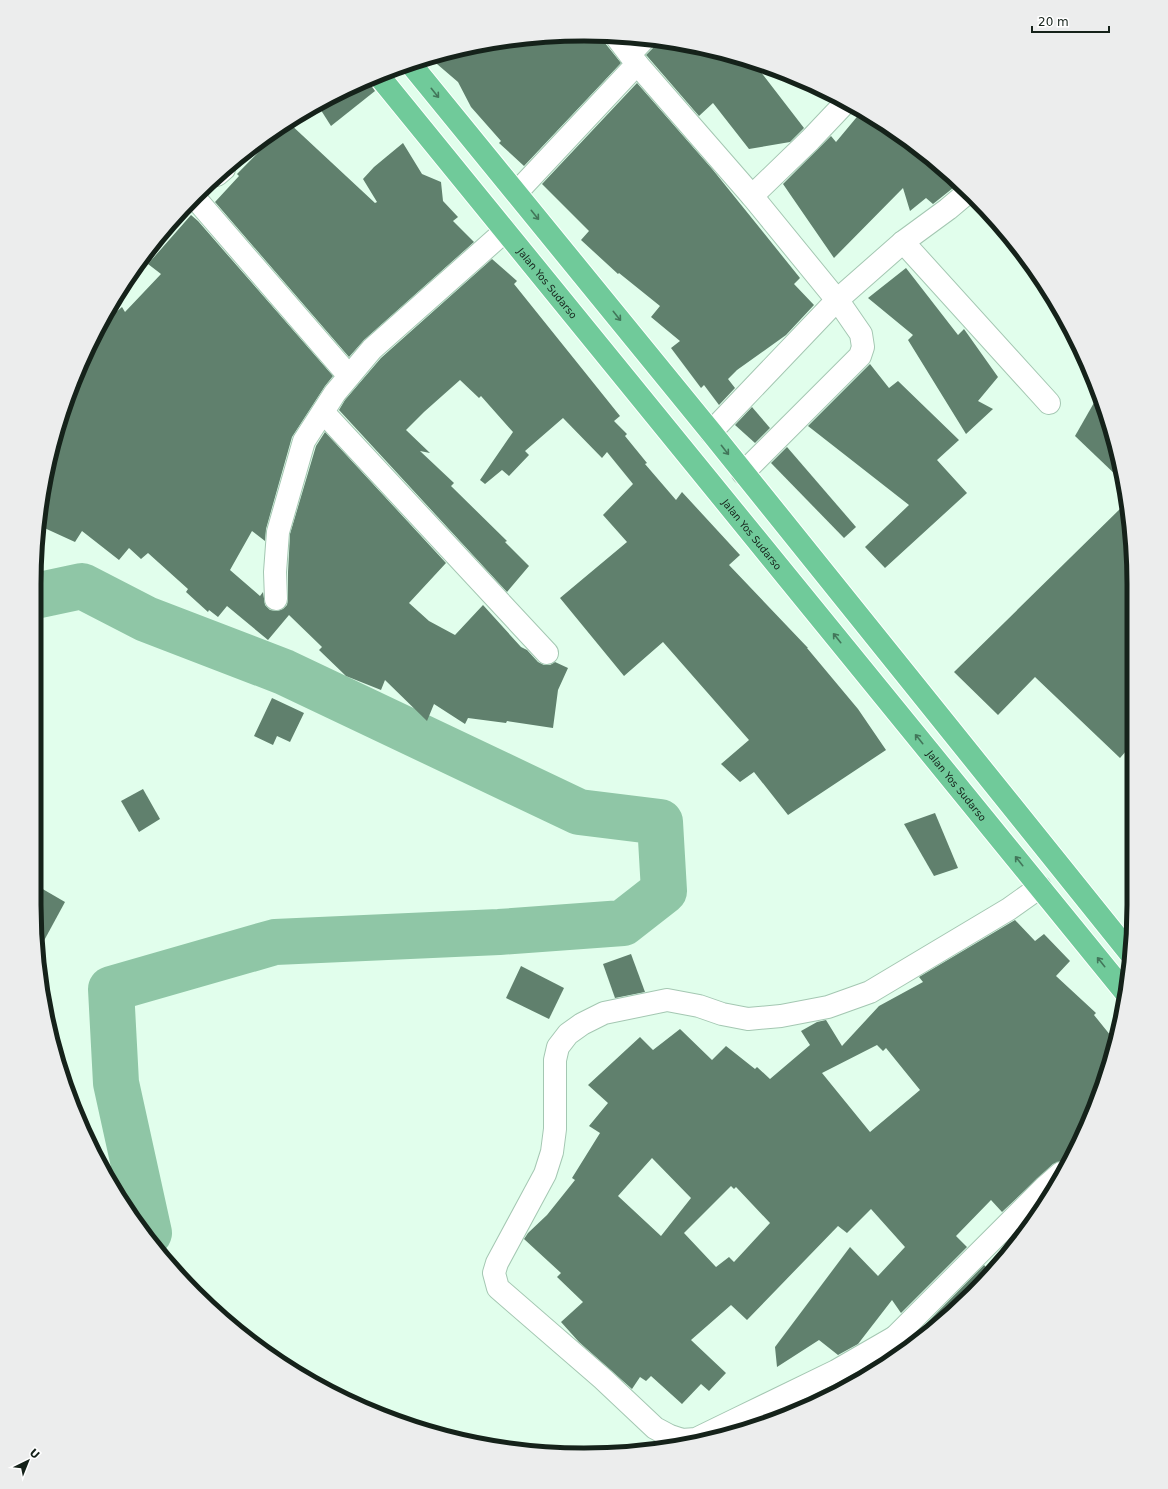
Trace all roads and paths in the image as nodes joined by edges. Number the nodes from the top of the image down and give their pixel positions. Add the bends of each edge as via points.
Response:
1 (625, 43) edge
2 (637, 52) edge
3 (415, 68) edge
4 (382, 80) edge
5 (842, 106) edge
6 (516, 192) junction
7 (752, 196) junction
8 (964, 196) edge
9 (198, 202) edge
10 (506, 232) junction
11 (904, 242) junction
12 (836, 300) junction
13 (349, 376) junction
14 (1049, 402) dead end
15 (323, 412) junction
16 (711, 432) junction
17 (743, 473) junction
18 (276, 599) dead end
19 (547, 653) dead end
20 (1040, 887) junction
21 (1125, 947) edge
22 (1121, 986) edge
23 (1041, 1197) edge
24 (902, 1340) edge
25 (707, 1434) edge
26 (680, 1439) edge

1 - 2 street
2 - 6 street
2 - 7 street
3 -> 6 highway
4 - 10 highway, Jalan Yos Sudarso
5 - 7 street
6 -> 16 highway
7 - 12 street
8 - 11 street
9 - 13 street
10 - 13 street via 372,349
20 -> 10 highway, Jalan Yos Sudarso
11 - 12 street
11 - 14 street
12 - 16 street
12 - 17 street via 861,334 863,347 860,356
13 - 15 street
15 - 18 street via 304,441 278,532
15 - 19 street
16 -> 17 highway
17 - 21 highway
22 -> 20 highway, Jalan Yos Sudarso
20 - 26 street via 1009,909 870,992 828,1007 748,1019 668,1000 604,1013 568,1034 558,1047 555,1060 555,1129 552,1152 545,1174 497,1263 495,1281 498,1288 655,1428
23 - 24 street
24 - 25 street

